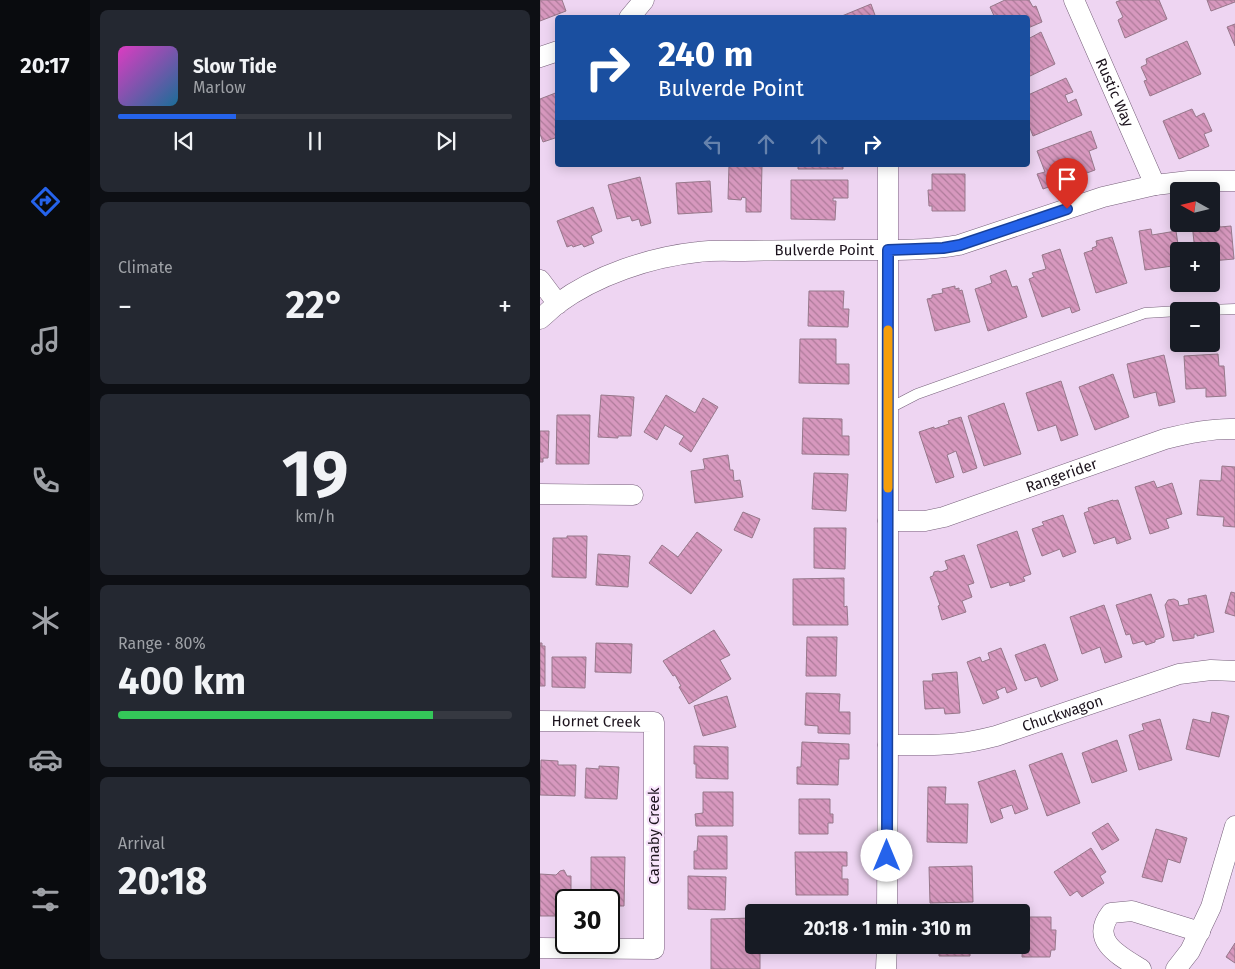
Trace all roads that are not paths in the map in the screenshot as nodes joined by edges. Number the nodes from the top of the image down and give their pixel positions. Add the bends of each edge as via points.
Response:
1 (644, 0) edge
2 (1074, 0) edge
3 (632, 15) edge
4 (555, 52) edge
5 (540, 58) edge
6 (888, 167) edge
7 (1235, 181) edge
8 (1155, 185) junction
9 (888, 250) junction
10 (540, 280) edge
11 (558, 304) junction
12 (1235, 309) edge
13 (1220, 310) edge
14 (1170, 312) edge
15 (540, 319) edge
16 (888, 409) junction
17 (1235, 429) edge
18 (540, 494) edge
19 (633, 495) dead end
20 (888, 521) junction
21 (1235, 671) edge
22 (540, 721) edge
23 (654, 722) joint
24 (888, 745) junction
25 (1235, 826) edge
26 (887, 904) edge
27 (1200, 932) junction
28 (540, 948) edge
29 (887, 954) edge
30 (886, 969) edge
31 (1141, 969) edge
32 (1176, 969) edge

1 - 3 street
2 - 8 street, Rustic Way
4 - 5 street
6 - 9 street
7 - 8 street, Bulverde Point
8 - 9 street, Bulverde Point via 1103,197 960,245
9 - 11 street, Bulverde Point via 699,252 635,265 605,277
9 - 16 street
10 - 11 street
11 - 15 street, Bulverde Point
12 - 13 lane
14 - 16 lane via 1145,313 917,394
16 - 20 street
17 - 20 street, Rangerider via 1204,430 1165,439 944,517 925,521
18 - 19 street
20 - 24 street
21 - 24 street, Chuckwagon via 1179,674 980,740 960,744
22 - 23 street, Hornet Creek
23 - 28 street, Carnaby Creek via 654,949
24 - 26 street
25 - 27 street via 1211,907
27 - 31 street via 1132,911 1111,913 1105,920 1103,931 1106,943
27 - 32 street
29 - 30 street

